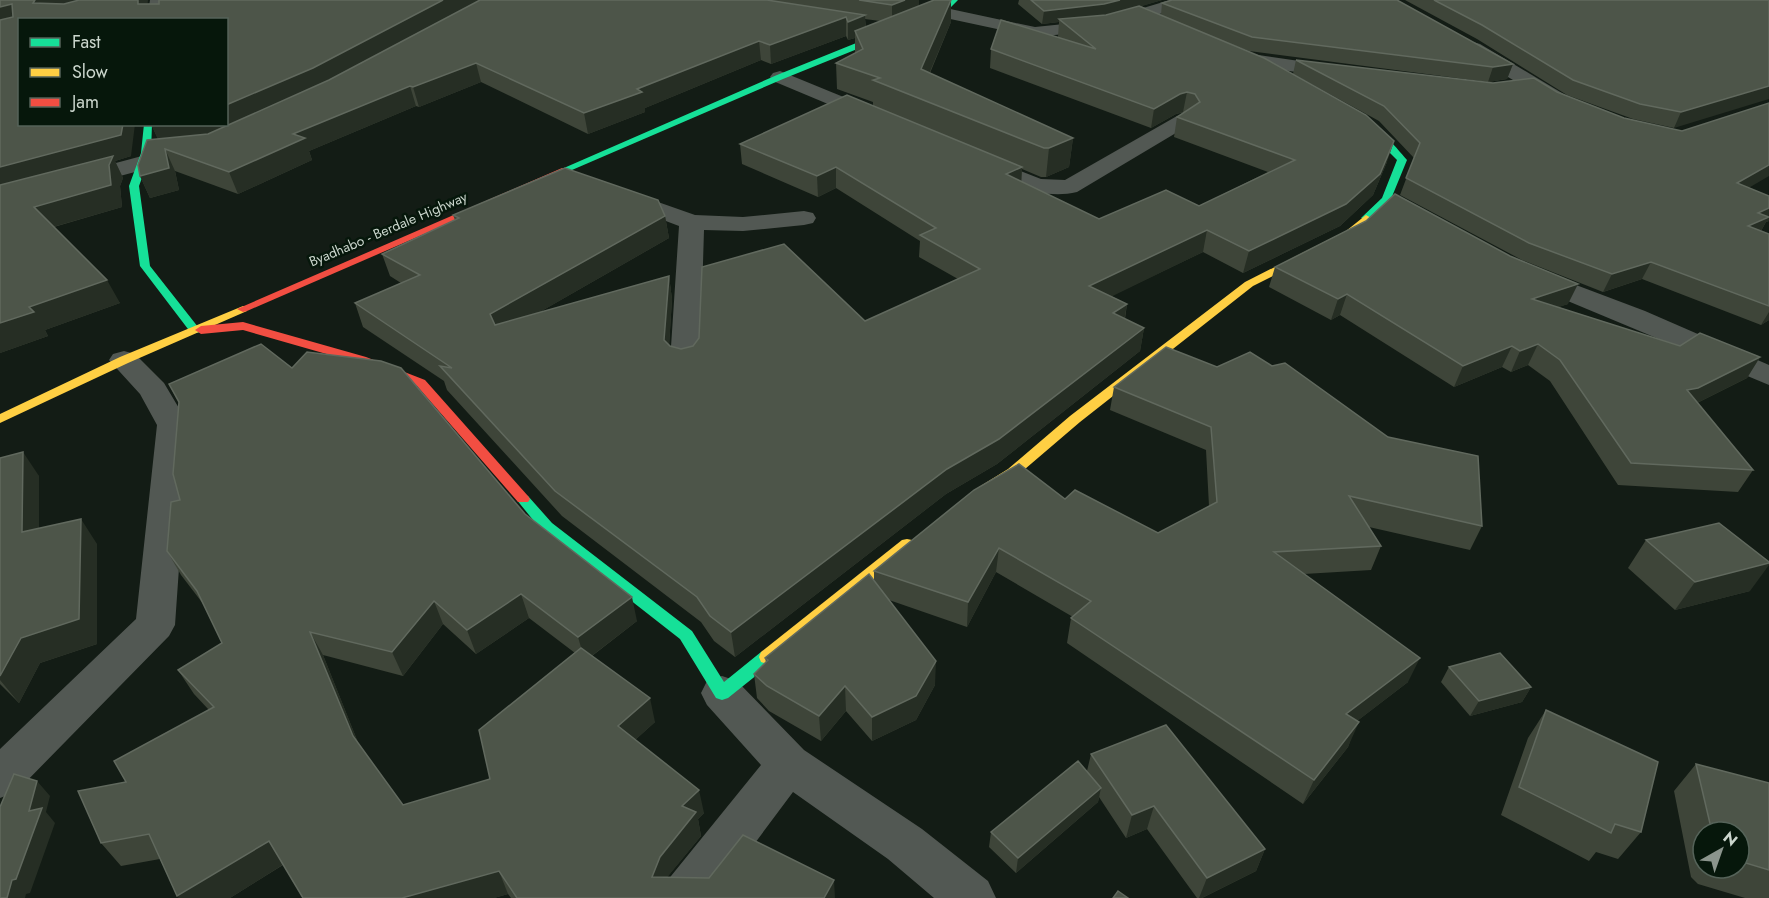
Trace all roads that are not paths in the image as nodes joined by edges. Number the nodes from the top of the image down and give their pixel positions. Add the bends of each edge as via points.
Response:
1 (158, 0) edge
2 (955, 0) edge
3 (1188, 0) edge
4 (941, 12) junction
5 (1139, 15) junction
6 (156, 18) edge
7 (1159, 24) edge
8 (863, 26) edge
9 (896, 31) junction
10 (1459, 39) edge
11 (1240, 57) joint
12 (1356, 75) edge
13 (780, 77) junction
14 (1278, 77) edge
15 (1533, 83) junction
16 (1499, 88) edge
17 (1339, 111) edge
18 (1588, 112) edge
19 (1184, 120) edge
20 (148, 126) edge
21 (898, 127) edge
22 (166, 151) edge
23 (962, 154) edge
24 (144, 158) junction
25 (557, 174) junction
26 (0, 201) edge
27 (804, 218) dead end
28 (692, 222) junction
29 (1512, 268) edge
30 (195, 331) junction
31 (124, 360) junction
32 (685, 362) edge
33 (1769, 376) edge
34 (0, 419) edge
35 (968, 499) edge
36 (917, 536) edge
37 (722, 693) junction
38 (788, 764) junction
39 (0, 778) edge
40 (684, 898) edge
41 (971, 898) edge

1 - 6 street
2 - 4 street, Byadhabo - Berdale Highway
3 - 5 street
4 - 5 street via 1035,33 1104,25
4 - 9 street, Byadhabo - Berdale Highway
5 - 7 street
8 - 9 street
9 - 13 street, Byadhabo - Berdale Highway
10 - 15 street
11 - 12 street
11 - 14 street
13 - 21 street
13 - 25 street, Byadhabo - Berdale Highway
15 - 16 street
15 - 18 street via 1558,101
17 - 35 street via 1370,128 1402,160 1397,205 1350,234 1249,284 1013,472
19 - 23 street via 1069,187 1037,186
20 - 24 street
22 - 24 street
24 - 26 street
24 - 30 street via 134,186 145,266
25 - 28 street
25 - 30 street, Byadhabo - Berdale Highway
27 - 28 street via 743,224
28 - 32 street
29 - 33 street
30 - 31 street, Byadhabo - Berdale Highway
30 - 37 street via 243,326 362,360 420,383 547,527 686,635
31 - 34 street, Byadhabo - Berdale Highway
31 - 39 street via 153,390 173,425 155,625
36 - 37 street
37 - 38 street
38 - 40 street
38 - 41 street via 905,844

